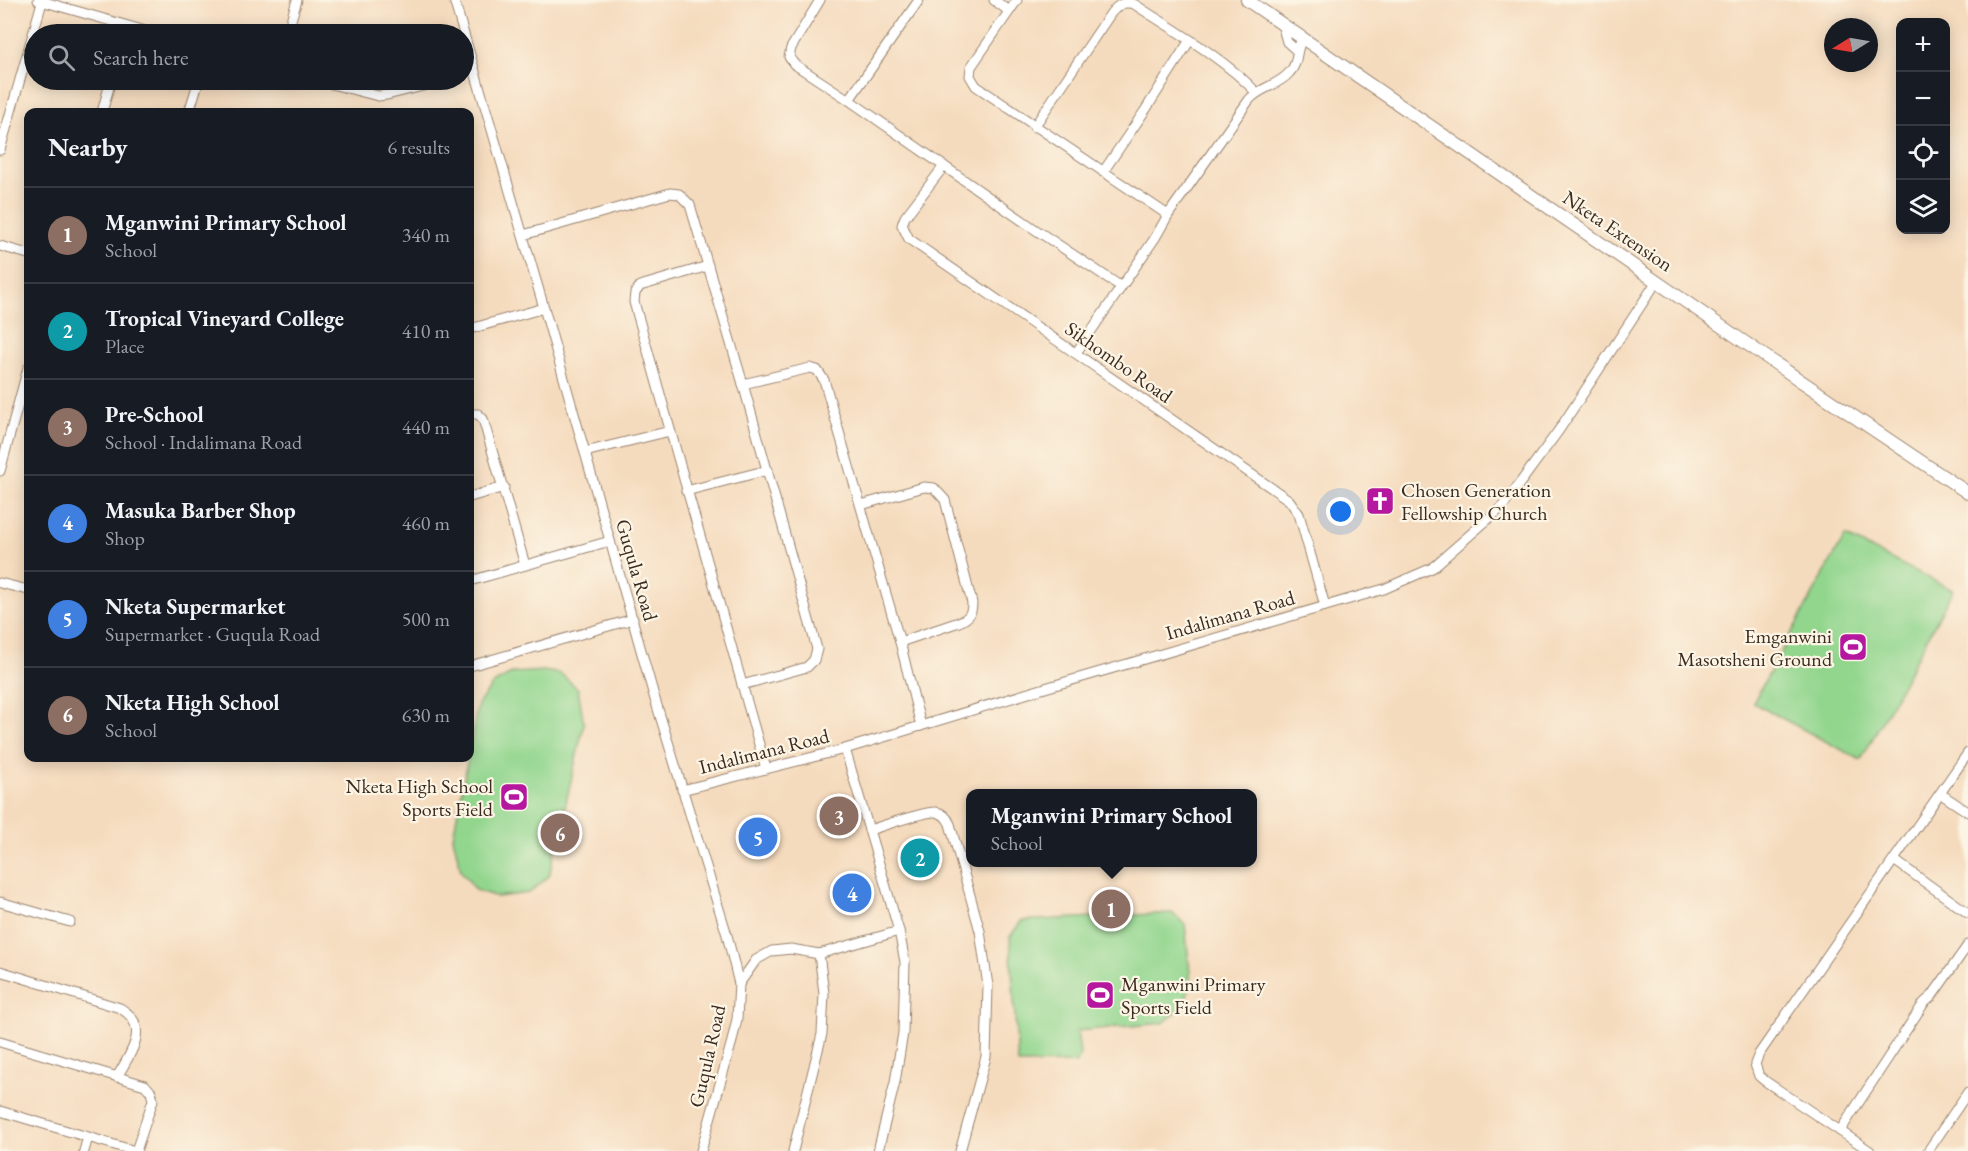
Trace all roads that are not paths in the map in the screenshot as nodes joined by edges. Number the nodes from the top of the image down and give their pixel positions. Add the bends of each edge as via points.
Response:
1 (297, 0) edge
2 (454, 0) edge
3 (820, 0) edge
4 (919, 0) edge
5 (994, 0) edge
6 (1017, 0) edge
7 (1247, 0) edge
8 (39, 1) edge
9 (1266, 5) edge
10 (1009, 10) junction
11 (33, 24) edge
12 (107, 24) edge
13 (290, 24) edge
14 (461, 24) edge
15 (1282, 24) junction
16 (1303, 38) junction
17 (1190, 40) junction
18 (1296, 50) junction
19 (24, 58) edge
20 (474, 69) edge
21 (475, 72) joint
22 (108, 90) edge
23 (196, 90) edge
24 (355, 90) edge
25 (407, 90) edge
26 (1256, 92) junction
27 (849, 100) junction
28 (103, 108) edge
29 (190, 108) edge
30 (1034, 127) junction
31 (0, 150) edge
32 (944, 166) junction
33 (1102, 172) junction
34 (1168, 215) junction
35 (523, 235) junction
36 (0, 246) edge
37 (24, 253) edge
38 (708, 267) junction
39 (1657, 281) junction
40 (1120, 286) junction
41 (544, 308) junction
42 (474, 328) edge
43 (1076, 353) junction
44 (24, 383) edge
45 (743, 384) junction
46 (474, 414) edge
47 (0, 428) edge
48 (12, 428) junction
49 (670, 431) junction
50 (585, 452) junction
51 (768, 470) junction
52 (0, 471) edge
53 (504, 487) junction
54 (686, 491) junction
55 (1968, 493) edge
56 (474, 496) edge
57 (861, 505) junction
58 (610, 541) junction
59 (525, 565) junction
60 (474, 580) edge
61 (0, 582) edge
62 (24, 589) edge
63 (1325, 606) junction
64 (633, 619) junction
65 (900, 642) junction
66 (474, 665) edge
67 (742, 685) junction
68 (921, 726) junction
69 (845, 749) junction
70 (1968, 753) edge
71 (765, 769) junction
72 (682, 789) junction
73 (1941, 794) junction
74 (1968, 812) edge
75 (869, 830) junction
76 (1894, 860) junction
77 (0, 902) edge
78 (1968, 912) edge
79 (70, 922) dead end
80 (899, 932) junction
81 (1968, 945) edge
82 (819, 954) junction
83 (0, 971) edge
84 (740, 984) junction
85 (0, 1042) edge
86 (117, 1077) junction
87 (1968, 1092) edge
88 (0, 1111) edge
89 (1840, 1131) junction
90 (88, 1137) junction
91 (84, 1151) edge
92 (135, 1151) edge
93 (701, 1151) edge
94 (793, 1151) edge
95 (878, 1151) edge
96 (960, 1151) edge
97 (1870, 1151) edge
98 (1928, 1151) edge

1 - 13 street
2 - 14 street, Guqula Road
3 - 27 street via 789,57
4 - 27 street
5 - 10 street
6 - 10 street
7 - 9 street, Nketa Extension
8 - 11 street
8 - 12 street
9 - 15 street, Nketa Extension
10 - 30 street via 971,67 970,76 976,86
15 - 16 street, Nketa Extension
15 - 18 street via 1287,42
16 - 18 street
16 - 39 street, Nketa Extension
17 - 26 street
17 - 30 street via 1134,4 1119,5
17 - 33 street
18 - 26 street via 1297,61 1288,75
19 - 31 street
20 - 21 street, Guqula Road
21 - 35 street, Guqula Road
22 - 28 street
23 - 29 street
24 - 25 street via 378,96
26 - 34 street
27 - 32 street
30 - 33 street
32 - 40 street
32 - 43 street, Sikhombo Road via 905,217 905,234
33 - 34 street
34 - 40 street
35 - 38 street via 674,193 690,205
35 - 41 street, Guqula Road
36 - 37 street
38 - 45 street
38 - 49 street via 643,285 634,297
39 - 55 street, Nketa Extension
39 - 63 street, Indalimana Road via 1530,471 1486,523 1432,568 1384,589
40 - 43 street
41 - 42 street
41 - 50 street, Guqula Road
43 - 63 street, Sikhombo Road via 1295,507
44 - 48 street
45 - 51 street
45 - 57 street via 800,369 817,370 824,380
46 - 53 street via 483,419
47 - 48 street
48 - 52 street
49 - 50 street
49 - 54 street
50 - 58 street, Guqula Road
51 - 54 street
51 - 67 street via 817,649 807,667
53 - 56 street
53 - 59 street
54 - 67 street
57 - 65 street
57 - 65 street via 924,487 937,490 945,500 972,610 966,619
58 - 59 street
58 - 64 street, Guqula Road
59 - 60 street
61 - 62 street
63 - 68 street, Indalimana Road
64 - 66 street
64 - 72 street, Guqula Road
65 - 68 street
67 - 71 street
68 - 69 street, Indalimana Road
69 - 71 street, Indalimana Road
69 - 75 street
70 - 73 street
71 - 72 street, Indalimana Road
72 - 84 street, Guqula Road
73 - 74 street
73 - 76 street
75 - 80 street
75 - 96 street via 929,812 943,814 950,824 982,938 988,986 986,1058
76 - 78 street
76 - 89 street via 1755,1064 1765,1081
77 - 79 street
80 - 82 street
80 - 95 street via 905,962 903,1033
81 - 89 street via 1924,1003
82 - 84 street via 791,949 772,951 756,960
82 - 94 street via 824,993 822,1034
83 - 86 street via 128,1012 136,1023 136,1039
84 - 93 street, Guqula Road via 732,1041
85 - 86 street
86 - 92 street via 145,1085 153,1096
87 - 98 street
88 - 90 street
89 - 97 street
90 - 91 street
90 - 92 street

